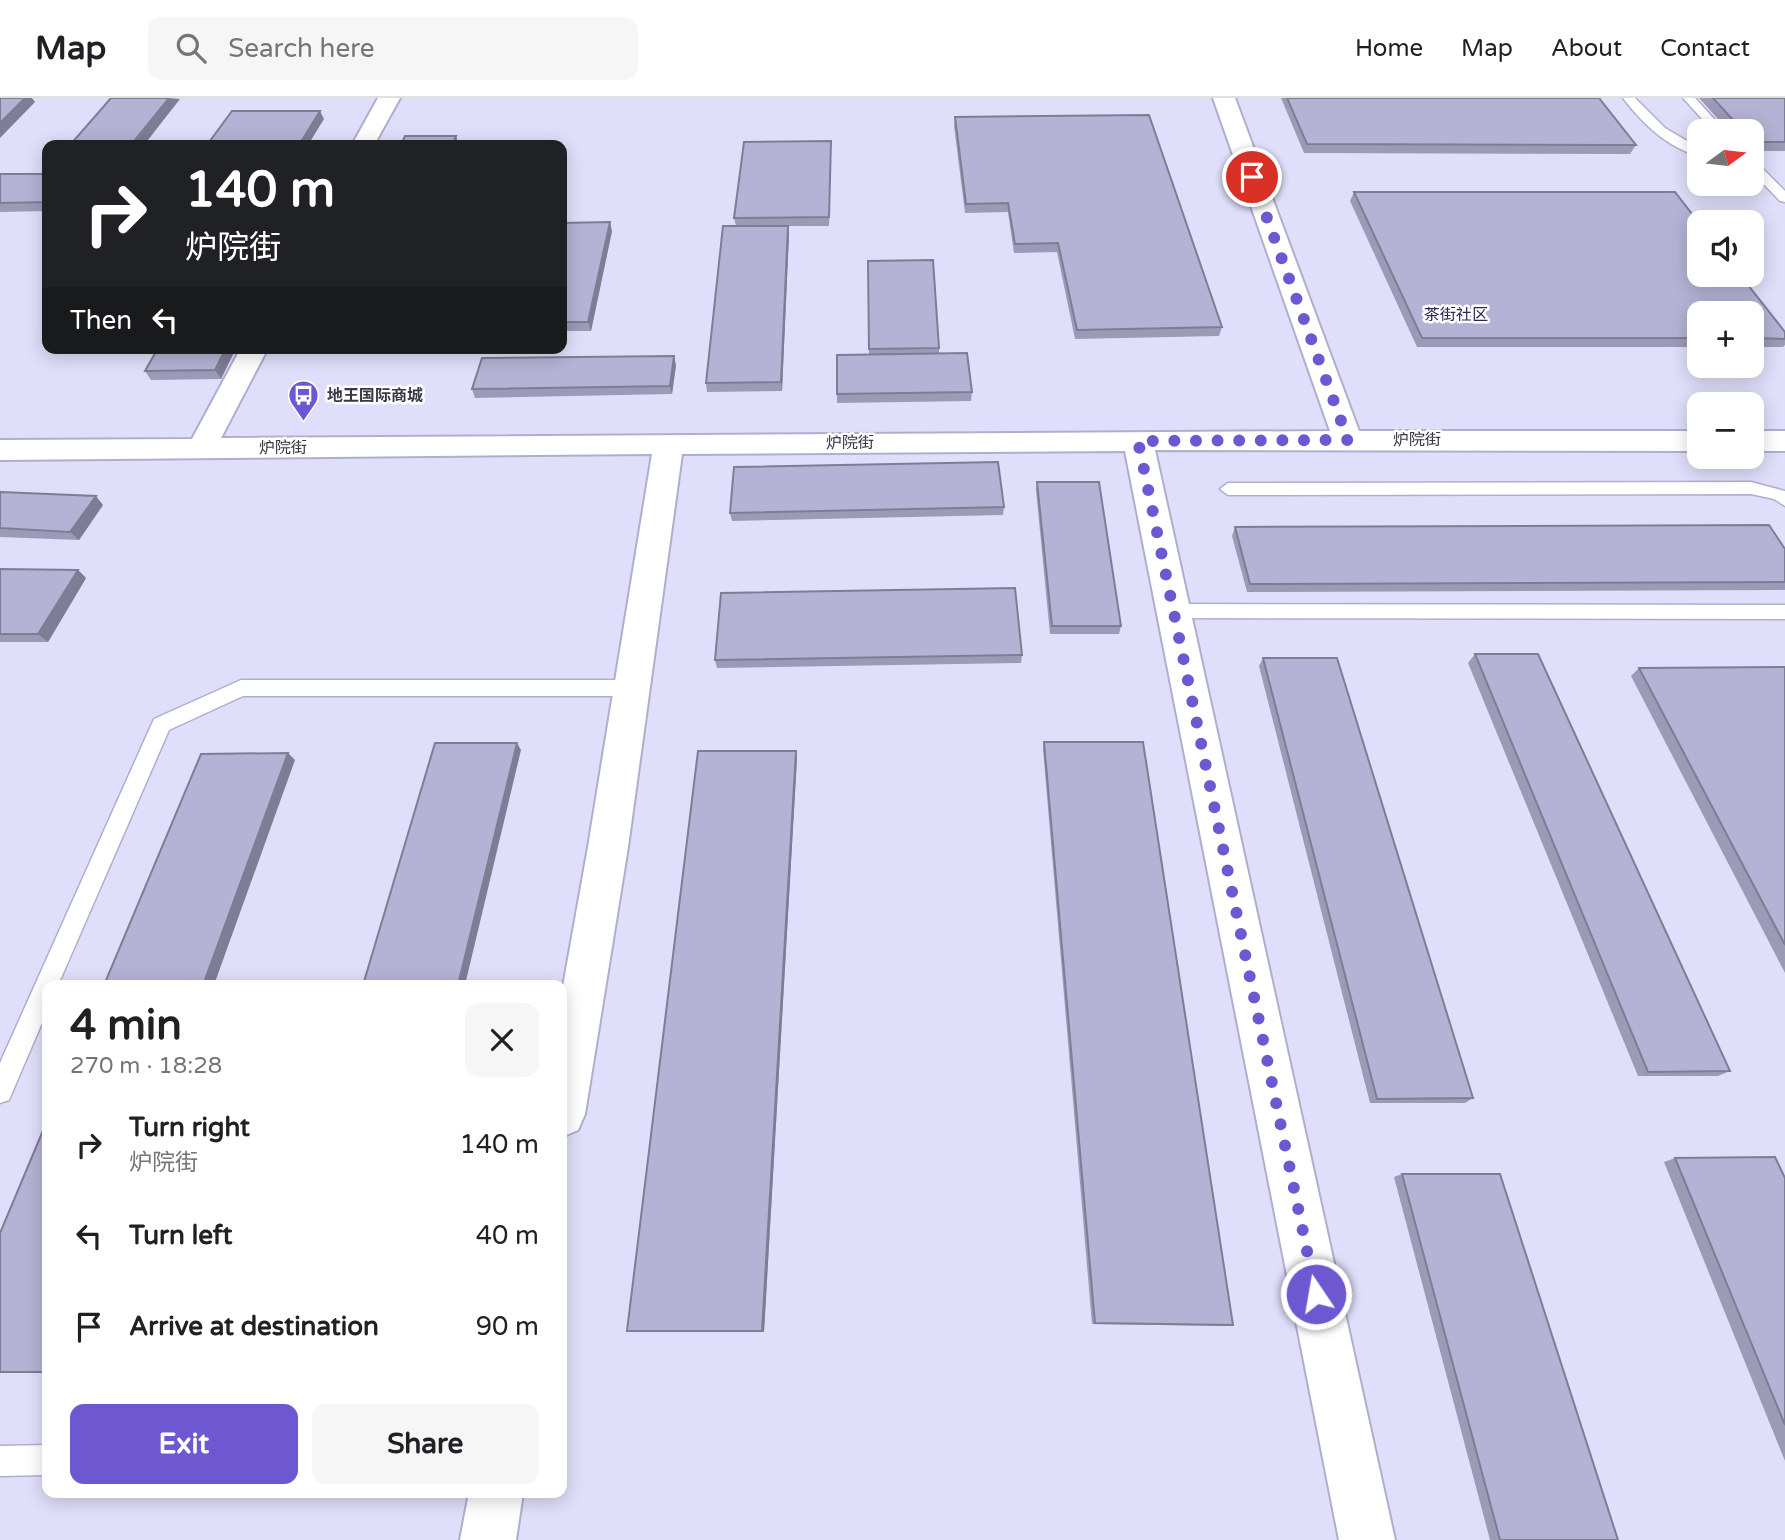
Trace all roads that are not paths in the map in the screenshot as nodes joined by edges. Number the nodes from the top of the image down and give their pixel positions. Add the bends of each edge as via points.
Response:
1 (389, 98) edge
2 (1224, 98) edge
3 (1629, 98) edge
4 (1689, 98) edge
5 (1708, 119) edge
6 (366, 140) edge
7 (1687, 147) edge
8 (1764, 176) edge
9 (1785, 178) edge
10 (1764, 180) edge
11 (1785, 198) edge
12 (252, 354) edge
13 (1348, 440) junction
14 (1138, 441) junction
15 (1687, 441) edge
16 (1764, 441) edge
17 (1785, 441) edge
18 (668, 445) junction
19 (201, 449) junction
20 (0, 450) edge
21 (1227, 489) dead end
22 (1785, 500) edge
23 (1174, 611) junction
24 (1785, 612) edge
25 (631, 688) junction
26 (49, 980) edge
27 (42, 996) edge
28 (567, 1085) edge
29 (0, 1091) edge
30 (0, 1461) edge
31 (42, 1461) edge
32 (495, 1498) edge
33 (488, 1540) edge
34 (1367, 1540) edge

1 - 6 street
2 - 13 street
3 - 7 lane via 1648,120
4 - 5 lane
8 - 9 lane
10 - 11 lane
12 - 19 street
13 - 14 street, 炉院街
13 - 15 street, 炉院街
14 - 18 street, 炉院街
14 - 23 street
16 - 17 street
18 - 19 street, 炉院街
18 - 25 street
19 - 20 street, 炉院街
21 - 22 lane via 1751,488
23 - 24 lane
23 - 34 street
25 - 26 lane via 242,688 161,725
25 - 28 street
27 - 29 lane
30 - 31 lane
32 - 33 street

